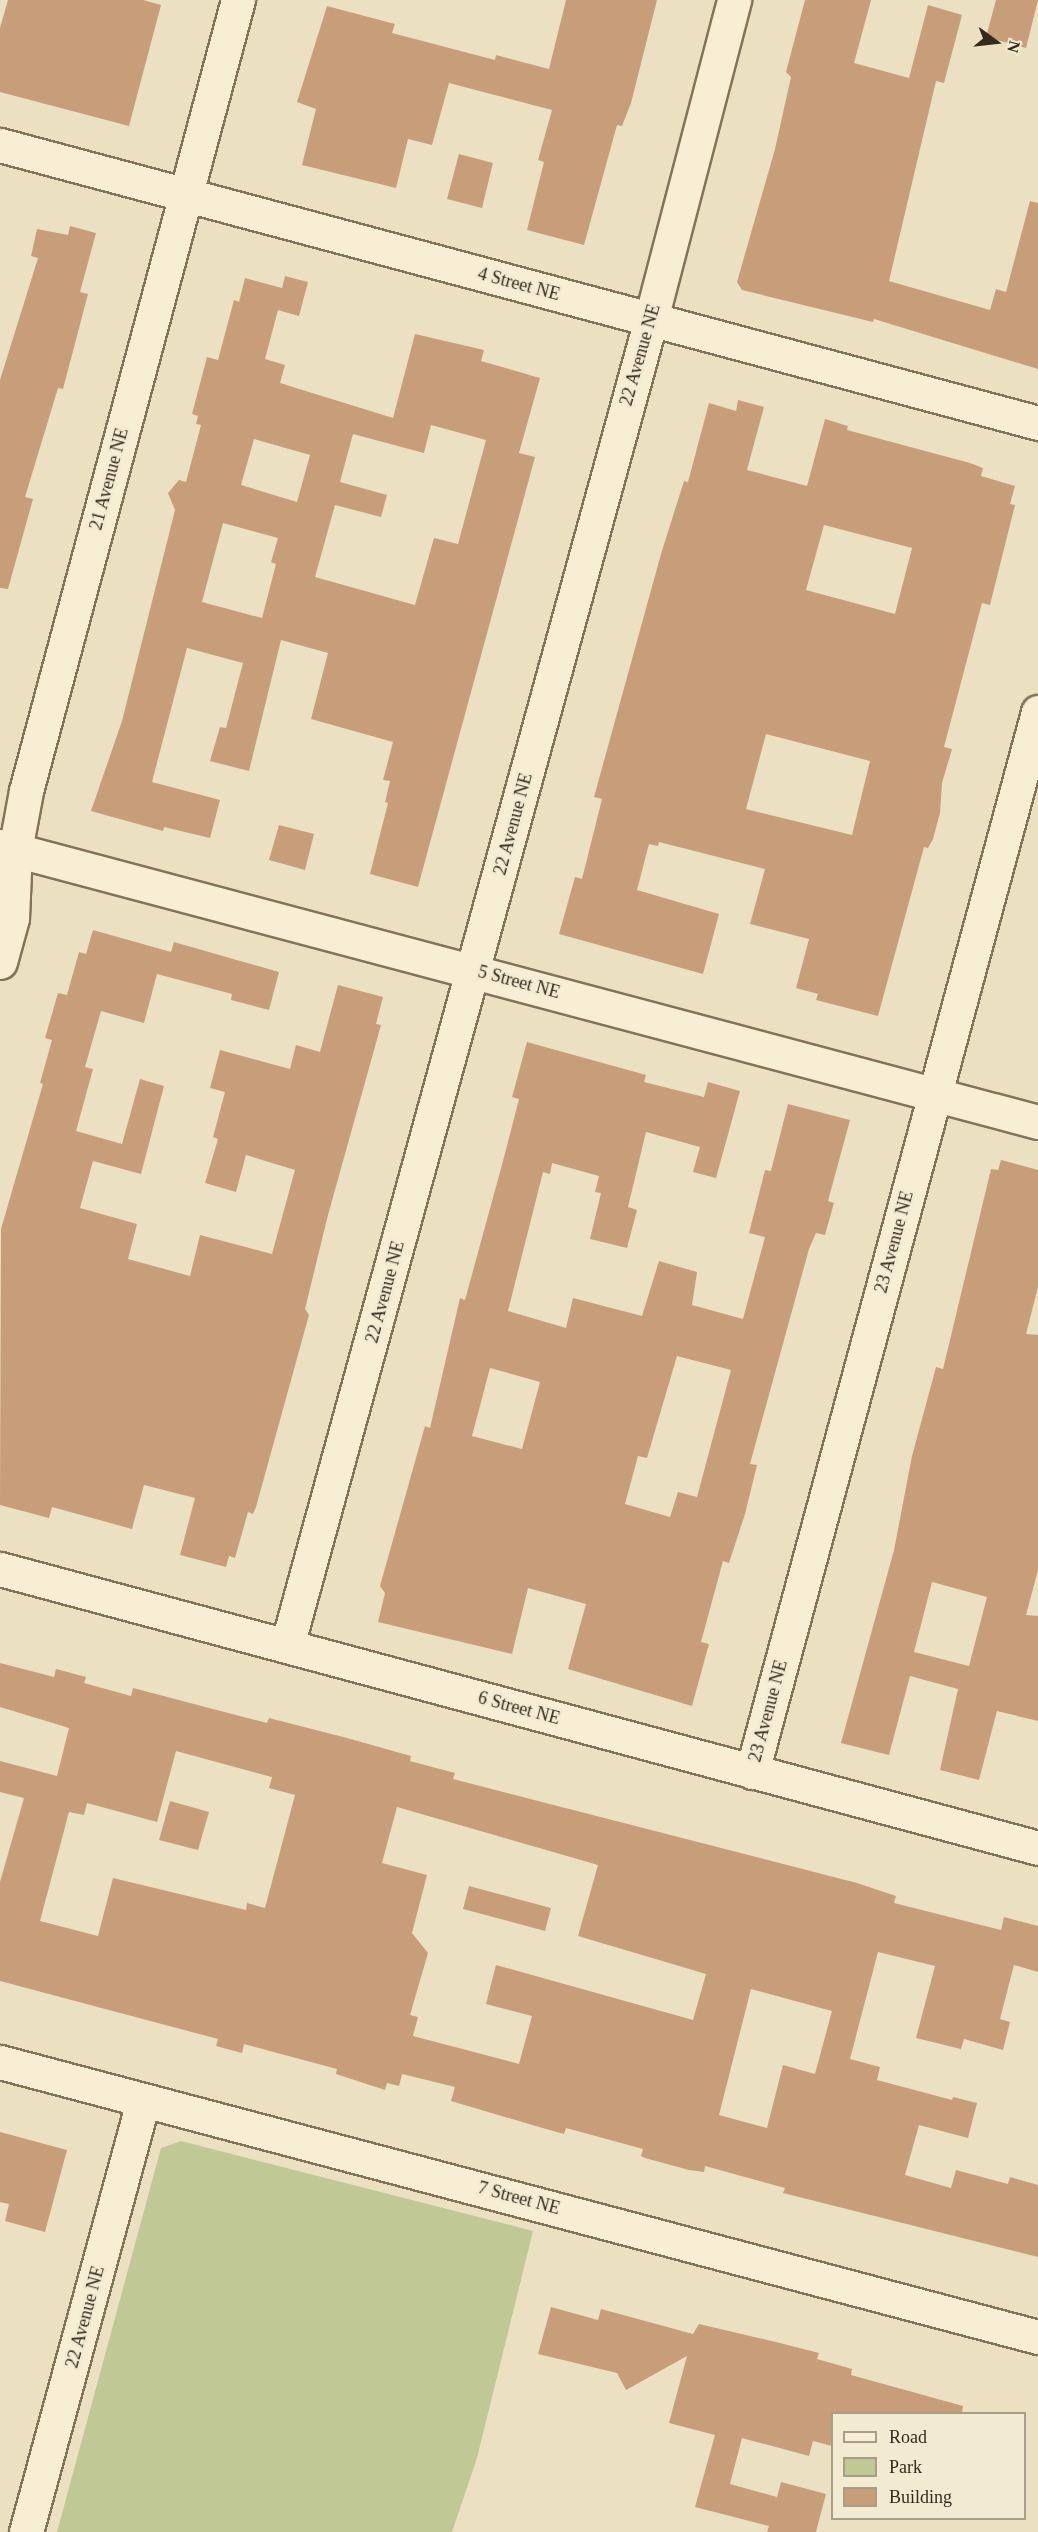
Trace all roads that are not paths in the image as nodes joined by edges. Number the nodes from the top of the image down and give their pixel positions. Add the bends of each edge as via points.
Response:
1 (238, 0) edge
2 (734, 0) edge
3 (0, 145) edge
4 (186, 196) junction
5 (651, 319) junction
6 (1038, 423) edge
7 (1038, 712) edge
8 (8, 848) edge
9 (0, 962) edge
10 (473, 970) junction
11 (933, 1094) junction
12 (1038, 1122) edge
13 (0, 1569) edge
14 (287, 1646) junction
15 (752, 1772) junction
16 (1038, 1848) edge
17 (0, 2062) edge
18 (143, 2101) junction
19 (1038, 2337) edge
20 (26, 2532) edge

1 - 4 street, 21 Avenue NE
2 - 5 street, 22 Avenue NE
3 - 4 street, 4 Street NE
4 - 5 street, 4 Street NE
4 - 8 street, 21 Avenue NE
5 - 6 street, 4 Street NE
5 - 10 street, 22 Avenue NE
7 - 11 street, 23 Avenue NE
8 - 9 street, 21 Avenue NE via 12,918
8 - 10 street, 5 Street NE
10 - 11 street, 5 Street NE
10 - 14 street, 22 Avenue NE
11 - 12 street, 5 Street NE
11 - 15 street, 23 Avenue NE
13 - 14 street, 6 Street NE
14 - 15 street, 6 Street NE
15 - 16 street, 6 Street NE
17 - 18 street, 7 Street NE
18 - 19 street, 7 Street NE
18 - 20 street, 22 Avenue NE

